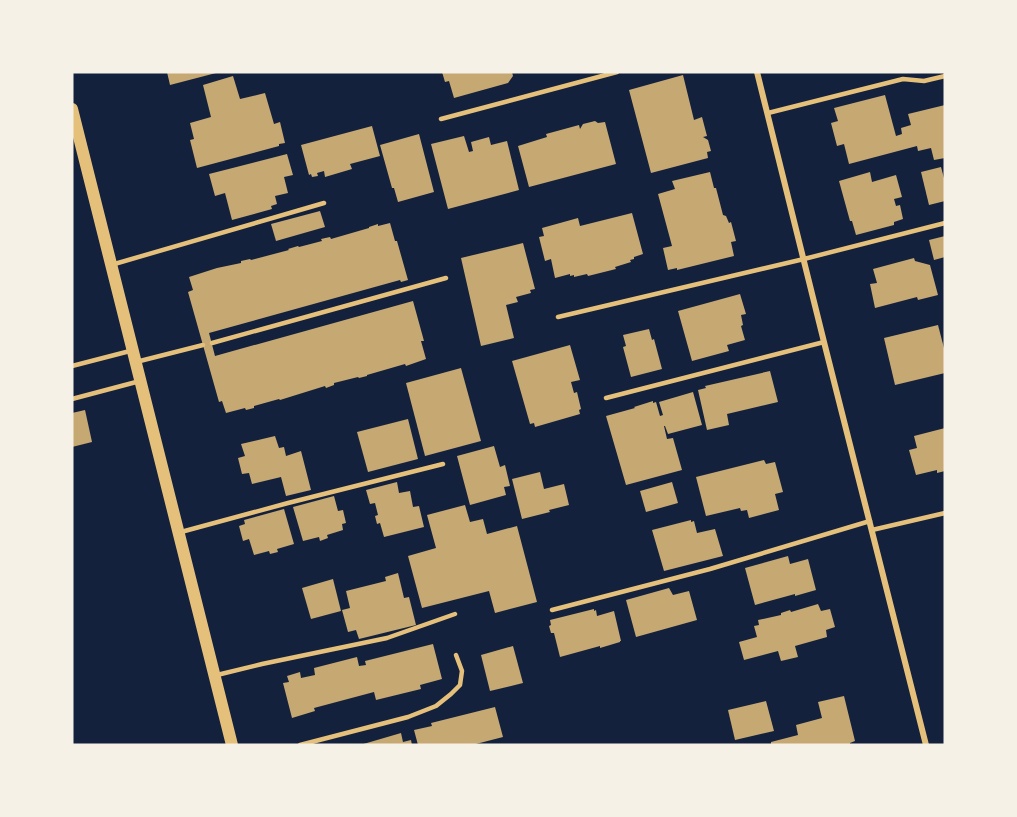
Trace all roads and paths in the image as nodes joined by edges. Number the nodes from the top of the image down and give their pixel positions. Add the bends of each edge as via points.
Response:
1 (617, 72) edge
2 (757, 72) edge
3 (945, 76) edge
4 (73, 113) edge
5 (768, 113) junction
6 (441, 119) dead end
7 (324, 203) dead end
8 (945, 223) edge
9 (804, 259) junction
10 (111, 265) junction
11 (446, 278) dead end
12 (558, 317) dead end
13 (824, 342) junction
14 (212, 343) dead end
15 (203, 345) dead end
16 (134, 356) junction
17 (72, 366) edge
18 (140, 381) junction
19 (606, 398) dead end
20 (72, 399) edge
21 (443, 464) dead end
22 (945, 513) edge
23 (870, 521) junction
24 (872, 530) junction
25 (178, 532) junction
26 (552, 610) dead end
27 (455, 614) dead end
28 (456, 655) dead end
29 (215, 676) junction
30 (232, 745) edge
31 (300, 745) edge
32 (926, 745) edge

1 - 6 lane
2 - 5 street
3 - 5 lane via 924,81 903,79
4 - 10 main road
5 - 9 street
7 - 10 lane
8 - 9 lane
9 - 12 lane
9 - 13 street
10 - 16 main road
11 - 14 lane
13 - 19 lane
13 - 23 street
15 - 16 lane
16 - 17 lane
16 - 18 main road
18 - 20 lane
18 - 25 main road
21 - 25 lane
22 - 24 lane
23 - 24 street
23 - 26 lane via 710,569
24 - 32 street
25 - 29 main road
27 - 29 lane via 387,638
28 - 31 lane via 462,671 460,685 436,706
29 - 30 main road

